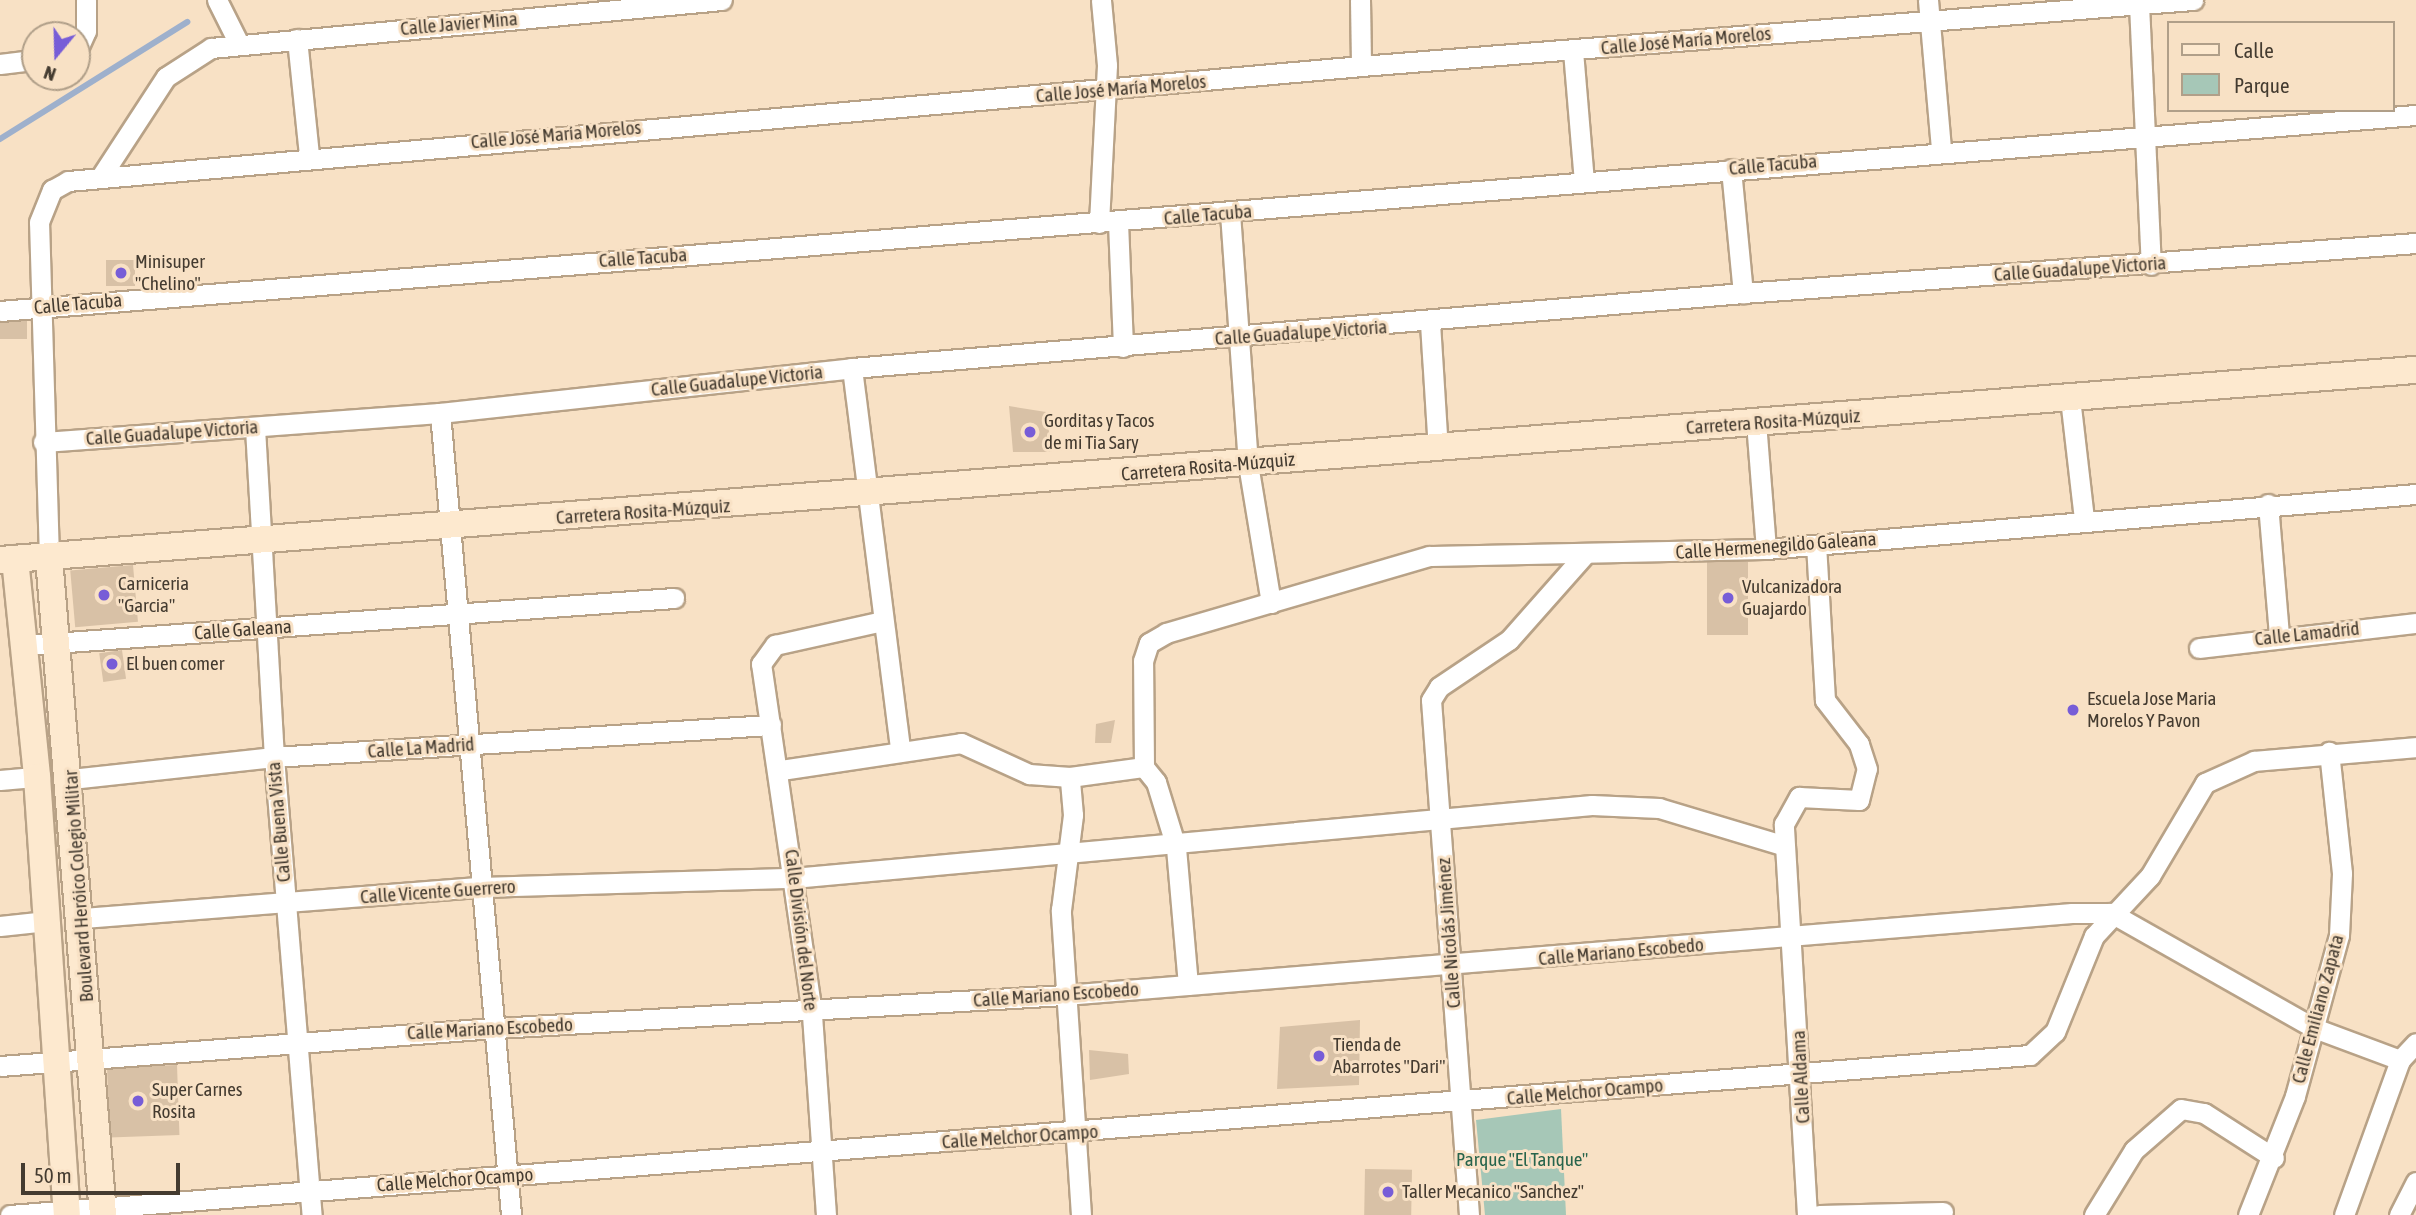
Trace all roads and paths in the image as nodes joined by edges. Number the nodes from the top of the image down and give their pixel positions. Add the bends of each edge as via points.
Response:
1 (86, 0) edge
2 (217, 0) edge
3 (722, 0) edge
4 (1101, 0) edge
5 (1360, 0) edge
6 (1928, 0) edge
7 (2193, 0) edge
8 (2139, 4) junction
9 (83, 21) edge
10 (1930, 22) junction
11 (297, 39) junction
12 (238, 42) junction
13 (1573, 51) junction
14 (21, 62) edge
15 (0, 64) edge
16 (1361, 66) junction
17 (1105, 92) junction
18 (2416, 116) edge
19 (2144, 135) junction
20 (1941, 149) junction
21 (309, 156) junction
22 (1731, 169) junction
23 (102, 175) junction
24 (1584, 182) junction
25 (1230, 213) junction
26 (1108, 222) junction
27 (2416, 243) edge
28 (2151, 265) junction
29 (1743, 293) junction
30 (41, 307) junction
31 (0, 311) edge
32 (1430, 323) junction
33 (1239, 337) junction
34 (1123, 347) junction
35 (852, 369) junction
36 (2416, 370) edge
37 (2070, 398) junction
38 (440, 413) junction
39 (1756, 422) junction
40 (255, 428) junction
41 (43, 442) junction
42 (1438, 449) junction
43 (1248, 464) junction
44 (2416, 494) edge
45 (867, 495) junction
46 (2268, 504) junction
47 (2084, 519) junction
48 (452, 527) junction
49 (260, 542) junction
50 (1816, 546) junction
51 (1766, 549) junction
52 (1586, 553) junction
53 (49, 558) junction
54 (8, 560) edge
55 (674, 598) dead end
56 (1271, 603) junction
57 (458, 611) junction
58 (882, 621) junction
59 (2416, 623) edge
60 (265, 628) junction
61 (2279, 635) junction
62 (59, 643) junction
63 (26, 645) junction
64 (2199, 648) dead end
65 (771, 726) junction
66 (471, 744) junction
67 (2416, 747) edge
68 (900, 748) junction
69 (2329, 752) junction
70 (274, 757) junction
71 (1144, 767) junction
72 (781, 770) junction
73 (37, 777) junction
74 (1070, 777) junction
75 (71, 779) junction
76 (0, 780) edge
77 (1440, 817) junction
78 (1782, 845) junction
79 (1176, 847) junction
80 (1063, 857) junction
81 (793, 878) junction
82 (481, 887) junction
83 (286, 905) junction
84 (2111, 912) junction
85 (83, 918) junction
86 (47, 921) junction
87 (0, 926) edge
88 (1791, 938) junction
89 (1451, 966) junction
90 (1188, 985) junction
91 (1065, 995) junction
92 (813, 1013) junction
93 (497, 1028) junction
94 (2314, 1028) junction
95 (297, 1042) junction
96 (2416, 1043) edge
97 (91, 1057) junction
98 (57, 1060) junction
99 (2400, 1060) junction
100 (0, 1066) edge
101 (1801, 1073) junction
102 (1461, 1103) junction
103 (1076, 1133) junction
104 (820, 1151) junction
105 (2274, 1158) junction
106 (508, 1176) junction
107 (2416, 1182) edge
108 (310, 1192) junction
109 (103, 1211) edge
110 (67, 1212) edge
111 (1942, 1212) dead end
112 (10, 1215) edge
113 (312, 1215) edge
114 (511, 1215) edge
115 (826, 1215) edge
116 (1081, 1215) edge
117 (1469, 1215) edge
118 (1807, 1215) edge
119 (1819, 1215) edge
120 (2094, 1215) edge
121 (2248, 1215) edge
122 (2344, 1215) edge
123 (2399, 1215) edge

1 - 9 street
2 - 12 street
3 - 11 street, Calle Javier Mina
4 - 17 street
5 - 16 street
6 - 10 street
7 - 8 street, Calle José María Morelos
8 - 10 street, Calle José María Morelos
8 - 19 street
10 - 13 street, Calle José María Morelos
10 - 20 street
11 - 12 street, Calle Javier Mina
11 - 21 street
12 - 23 street, Calle Javier Mina via 189,57 166,77
13 - 16 street, Calle José María Morelos
13 - 24 street
14 - 15 street
16 - 17 street, Calle José María Morelos
17 - 21 street, Calle José María Morelos
17 - 26 street
18 - 19 street, Calle Tacuba
19 - 20 street, Calle Tacuba
19 - 28 street
20 - 22 street, Calle Tacuba
21 - 23 street, Calle José María Morelos
22 - 24 street, Calle Tacuba
22 - 29 street
23 - 30 street, Calle José María Morelos via 52,190 39,222
24 - 25 street, Calle Tacuba
25 - 26 street, Calle Tacuba
25 - 33 street
26 - 30 street, Calle Tacuba
26 - 34 street
27 - 28 street, Calle Guadalupe Victoria
28 - 29 street, Calle Guadalupe Victoria
29 - 32 street, Calle Guadalupe Victoria
30 - 31 street, Calle Tacuba
30 - 41 street
32 - 33 street, Calle Guadalupe Victoria
32 - 42 street
33 - 34 street, Calle Guadalupe Victoria
33 - 43 street
34 - 35 street, Calle Guadalupe Victoria
35 - 38 street, Calle Guadalupe Victoria
35 - 45 street
36 - 37 main road, Carretera Rosita-Múzquiz
37 - 39 main road, Carretera Rosita-Múzquiz
37 - 47 street
38 - 40 street, Calle Guadalupe Victoria
38 - 48 street
39 - 42 main road, Carretera Rosita-Múzquiz
39 - 51 street
40 - 41 street, Calle Guadalupe Victoria
40 - 49 street, Calle Buena Vista
41 - 53 street
42 - 43 main road, Carretera Rosita-Múzquiz
43 - 45 main road, Carretera Rosita-Múzquiz
43 - 56 street
44 - 46 street, Calle Hermenegildo Galeana
45 - 48 main road, Carretera Rosita-Múzquiz
45 - 58 street
46 - 47 street, Calle Hermenegildo Galeana
46 - 61 street
47 - 50 street, Calle Hermenegildo Galeana
48 - 49 main road, Carretera Rosita-Múzquiz
48 - 57 street
49 - 53 main road, Carretera Rosita-Múzquiz
49 - 60 street, Calle Buena Vista
50 - 51 street, Calle Hermenegildo Galeana
50 - 78 street, Calle Aldama via 1825,700 1859,744 1867,783 1859,800 1798,797 1786,813
51 - 52 street, Calle Hermenegildo Galeana
52 - 56 street, Calle Hermenegildo Galeana via 1429,556
52 - 77 street, Calle Nicolás Jiménez via 1510,640 1433,693
53 - 54 main road, Carretera Rosita-Múzquiz
53 - 62 main road, Boulevard Heróico Colegio Militar
54 - 63 main road, Boulevard Heróico Colegio Militar
55 - 57 street
56 - 71 street, Calle Hermenegildo Galeana via 1149,643 1143,660
57 - 60 street, Calle Galeana
57 - 66 street
58 - 65 street, Calle División del Norte via 767,649 761,664
58 - 68 street
59 - 61 street, Calle Lamadrid
60 - 62 street, Calle Galeana
60 - 70 street, Calle Buena Vista
61 - 64 street, Calle Lamadrid
62 - 63 street, Calle Galeana
62 - 75 main road, Boulevard Heróico Colegio Militar
63 - 73 main road, Boulevard Heróico Colegio Militar
65 - 66 street, Calle La Madrid
65 - 72 street, Calle División del Norte
66 - 70 street, Calle La Madrid
66 - 82 street
67 - 69 street
68 - 72 street
68 - 74 street via 969,743 1029,774
69 - 84 street via 2221,771 2191,803 2150,876
69 - 94 street, Calle Emiliano Zapata via 2342,906
70 - 75 street, Calle La Madrid
70 - 83 street, Calle Buena Vista
71 - 74 street
71 - 79 street via 1156,782
72 - 81 street, Calle División del Norte
73 - 76 street
73 - 86 main road, Boulevard Heróico Colegio Militar
74 - 80 street via 1073,816
75 - 85 main road, Boulevard Heróico Colegio Militar
77 - 78 street, Calle Vicente Guerrero via 1629,805 1688,814
77 - 79 street, Calle Vicente Guerrero
77 - 89 street, Calle Nicolás Jiménez
78 - 88 street, Calle Aldama
79 - 80 street, Calle Vicente Guerrero
79 - 90 street
80 - 81 street, Calle Vicente Guerrero
80 - 91 street
81 - 82 street, Calle Vicente Guerrero
81 - 92 street, Calle División del Norte
82 - 83 street, Calle Vicente Guerrero
82 - 93 street
83 - 85 street, Calle Vicente Guerrero
83 - 95 street, Calle Buena Vista
84 - 88 street, Calle Mariano Escobedo via 1972,919
84 - 94 street
84 - 101 street, Calle Melchor Ocampo via 2094,936 2055,1032 2030,1055
85 - 97 main road, Boulevard Heróico Colegio Militar
86 - 87 street
86 - 98 main road, Boulevard Heróico Colegio Militar
88 - 89 street, Calle Mariano Escobedo
88 - 101 street, Calle Aldama
89 - 90 street, Calle Mariano Escobedo
89 - 102 street, Calle Nicolás Jiménez
90 - 91 street, Calle Mariano Escobedo
91 - 92 street, Calle Mariano Escobedo
91 - 103 street
92 - 93 street, Calle Mariano Escobedo
92 - 104 street, Calle División del Norte
93 - 95 street, Calle Mariano Escobedo
93 - 106 street
94 - 99 street
94 - 105 street, Calle Emiliano Zapata
95 - 97 street, Calle Mariano Escobedo
95 - 108 street, Calle Buena Vista
96 - 99 street
97 - 98 street, Calle Mariano Escobedo
97 - 109 main road, Boulevard Heróico Colegio Militar
98 - 100 street, Calle Mariano Escobedo
98 - 110 main road, Boulevard Heróico Colegio Militar
99 - 122 street
101 - 102 street, Calle Melchor Ocampo
101 - 118 street, Calle Aldama
102 - 103 street, Calle Melchor Ocampo
102 - 117 street, Calle Nicolás Jiménez
103 - 104 street, Calle Melchor Ocampo
103 - 116 street
104 - 106 street, Calle Melchor Ocampo
104 - 115 street, Calle División del Norte
105 - 120 street via 2204,1113 2181,1109 2134,1150
105 - 121 street, Calle Emiliano Zapata
106 - 108 street, Calle Melchor Ocampo
106 - 114 street
107 - 123 street
108 - 109 street, Calle Melchor Ocampo
108 - 113 street, Calle Buena Vista
109 - 110 street, Calle Melchor Ocampo
110 - 112 street, Calle Melchor Ocampo
111 - 119 street

